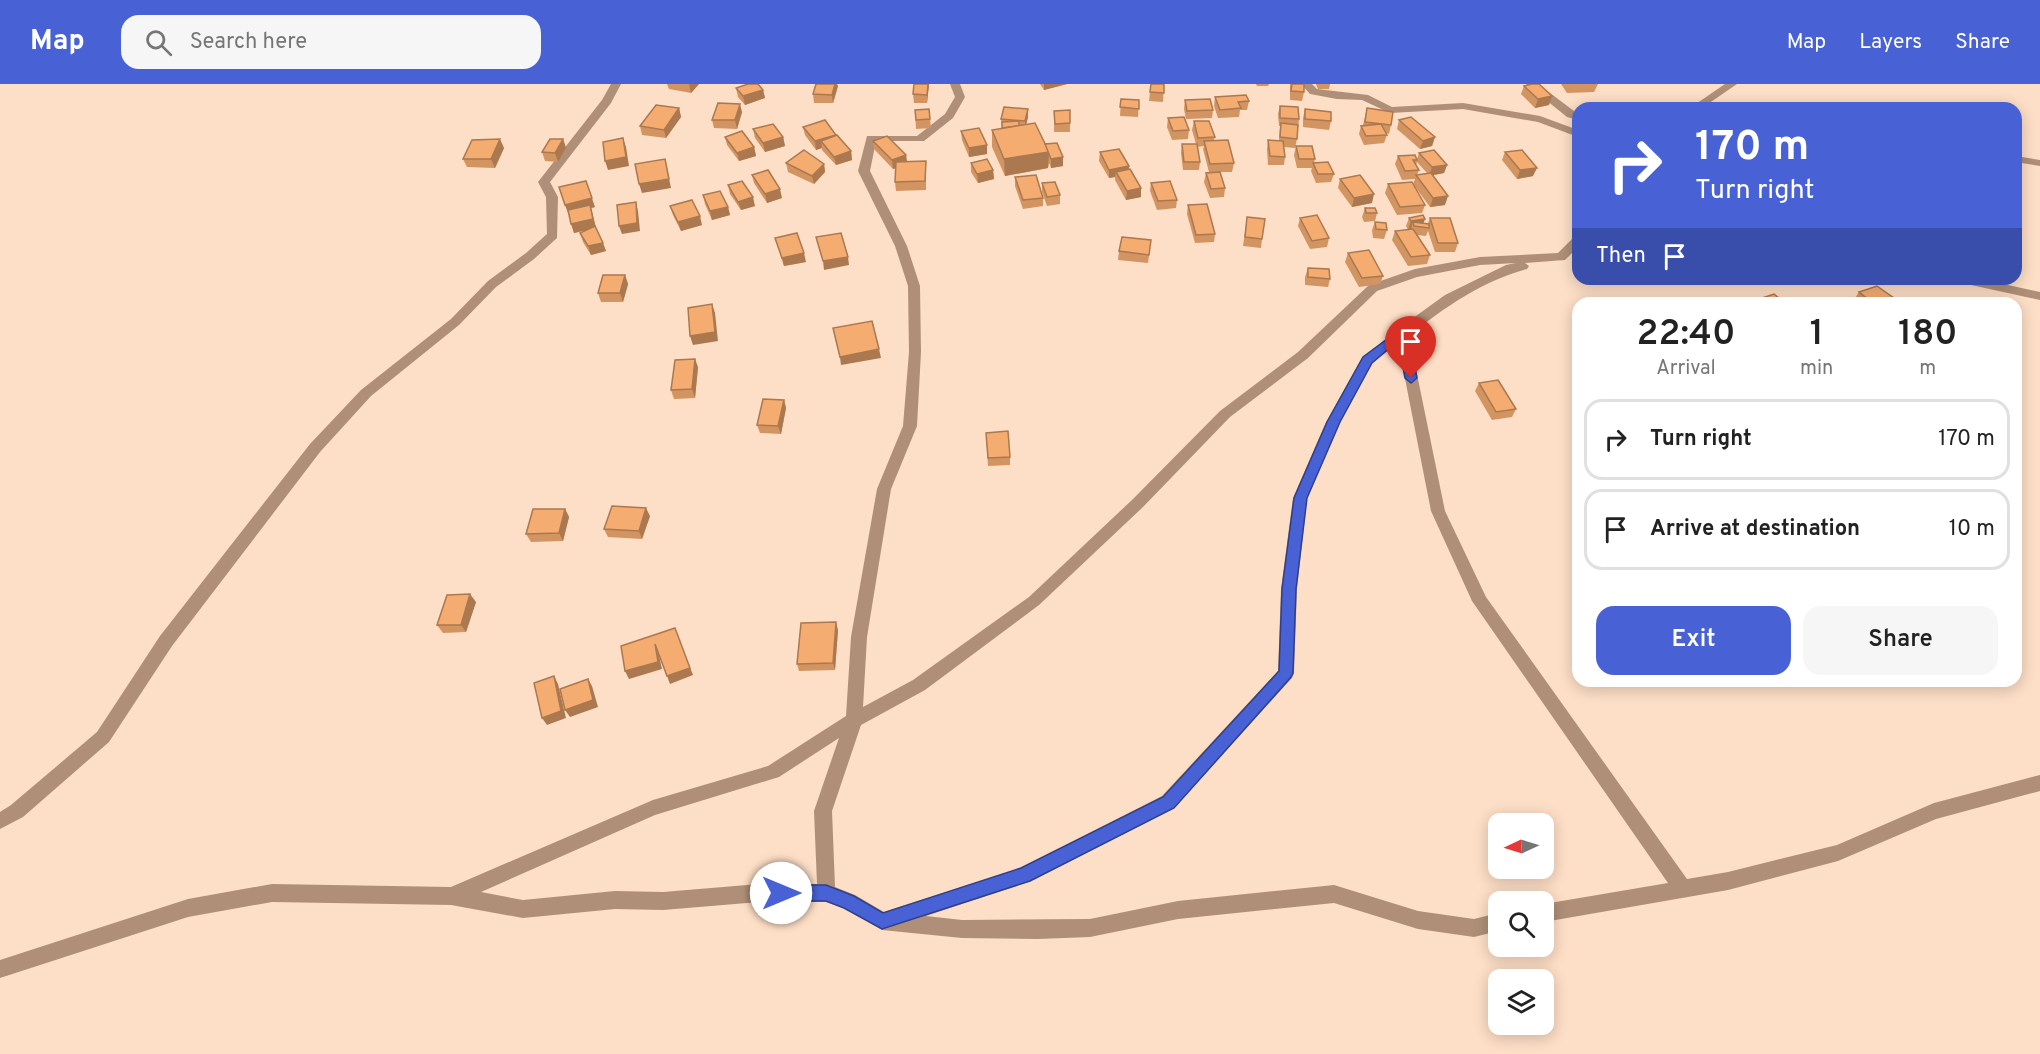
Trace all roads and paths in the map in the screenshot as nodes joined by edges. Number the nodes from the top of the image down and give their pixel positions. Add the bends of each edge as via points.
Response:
1 (616, 84) edge
2 (955, 84) edge
3 (1306, 84) edge
4 (1531, 84) edge
5 (1732, 84) edge
6 (1704, 102) edge
7 (1572, 115) edge
8 (1572, 132) edge
9 (2022, 160) edge
10 (2040, 163) edge
11 (1572, 246) edge
12 (1561, 257) junction
13 (1990, 285) edge
14 (2040, 296) edge
15 (1402, 332) junction
16 (854, 720) junction
17 (2040, 783) edge
18 (0, 821) edge
19 (1682, 888) junction
20 (826, 893) junction
21 (451, 896) junction
22 (1554, 911) edge
23 (882, 921) junction
24 (1488, 924) edge
25 (0, 969) edge

1 - 18 street via 544,182 552,197 553,235 366,393 322,440 166,641 104,736 17,811
2 - 16 street via 960,98 949,116 920,139 871,138 864,171 901,246 914,286 915,352 910,426 884,489 880,512 860,637
3 - 8 street via 1314,92 1364,97 1390,110 1463,106 1540,119
4 - 7 street
5 - 6 street
9 - 10 street
11 - 12 street
12 - 15 street via 1510,268 1449,298
12 - 16 street via 1480,261 1415,273 1373,288 1303,355 1225,414 1034,601 919,684
13 - 14 street
15 - 19 street via 1438,512 1480,601
15 - 23 street via 1367,360 1333,422 1300,498 1289,589 1286,673 1168,802 1025,875
16 - 20 street via 823,811
16 - 21 street via 773,772 653,808
17 - 19 street via 1934,811 1838,853 1728,881
19 - 22 street
20 - 21 street via 615,900 523,909
20 - 23 street
21 - 25 street via 272,893 188,908
23 - 24 street via 962,929 1090,928 1178,910 1334,894 1418,920 1474,928

